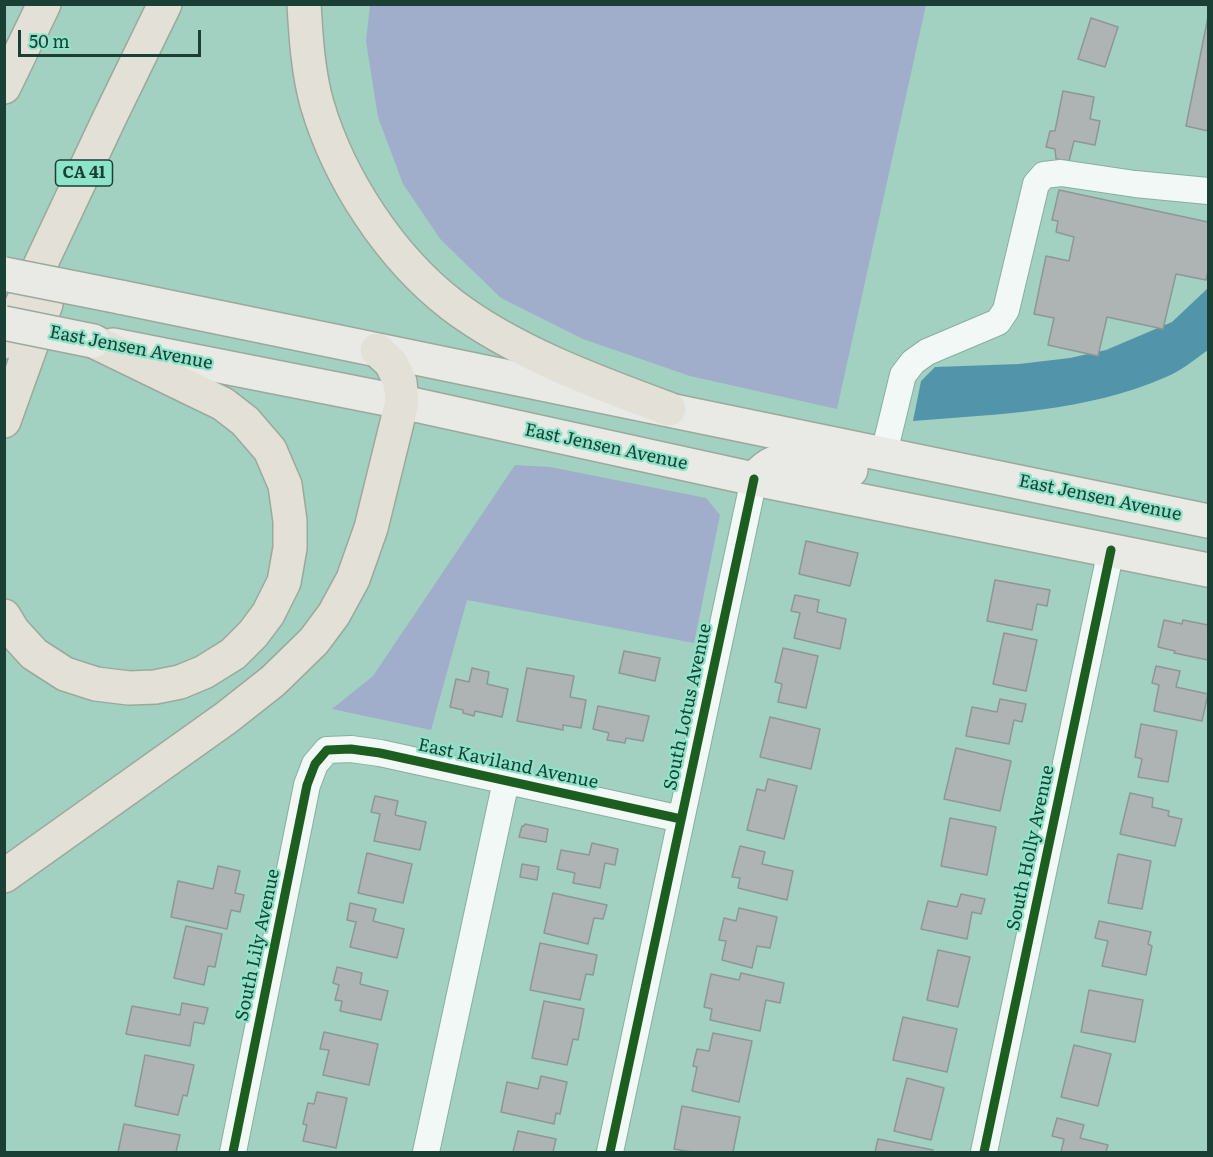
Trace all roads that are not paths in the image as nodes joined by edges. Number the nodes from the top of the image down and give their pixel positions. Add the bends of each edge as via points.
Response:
1 (44, 4) edge
2 (165, 4) edge
3 (304, 4) edge
4 (4, 87) edge
5 (109, 119) junction
6 (1209, 191) edge
7 (4, 274) edge
8 (4, 323) edge
9 (93, 341) junction
10 (4, 342) edge
11 (377, 350) junction
12 (402, 402) junction
13 (669, 409) junction
14 (4, 421) edge
15 (884, 453) junction
16 (940, 465) junction
17 (754, 479) junction
18 (1209, 521) edge
19 (1209, 549) edge
20 (1111, 550) junction
21 (1209, 570) edge
22 (4, 616) edge
23 (327, 750) joint
24 (506, 781) junction
25 (681, 819) junction
26 (4, 876) edge
27 (233, 1152) edge
28 (426, 1152) edge
29 (610, 1152) edge
30 (984, 1152) edge

1 - 4 highway
2 - 5 highway, CA 41
3 - 13 highway via 317,102 333,150 356,193 393,247 452,305 493,331 590,379
5 - 10 highway, CA 41
5 - 14 highway
6 - 15 street via 1061,173 1044,175 1036,184 1006,310 999,322 927,352 913,362 903,375
7 - 11 main road, East Jensen Avenue, bridge
8 - 9 main road, East Jensen Avenue, bridge
9 - 12 main road, East Jensen Avenue
9 - 22 highway via 223,404 245,421 270,450 285,485 290,521 284,582 268,614 233,654 204,672 155,687 96,684 65,674 34,654
11 - 12 highway via 391,363 400,382
11 - 13 main road, East Jensen Avenue
12 - 17 main road, East Jensen Avenue
12 - 26 highway via 372,528 353,579 314,641 273,681 226,718
13 - 15 main road, East Jensen Avenue
15 - 16 main road, East Jensen Avenue
16 - 17 main road via 891,478 810,461 784,460 770,465
16 - 18 main road, East Jensen Avenue
17 - 20 main road, East Jensen Avenue
17 - 25 street, South Lotus Avenue
19 - 20 main road via 1150,538
20 - 21 main road, East Jensen Avenue
20 - 30 street, South Holly Avenue
23 - 24 street, East Kaviland Avenue via 380,753
23 - 27 street, South Lily Avenue via 315,764 307,785
24 - 25 street, East Kaviland Avenue
24 - 28 street
25 - 29 street, South Lotus Avenue

